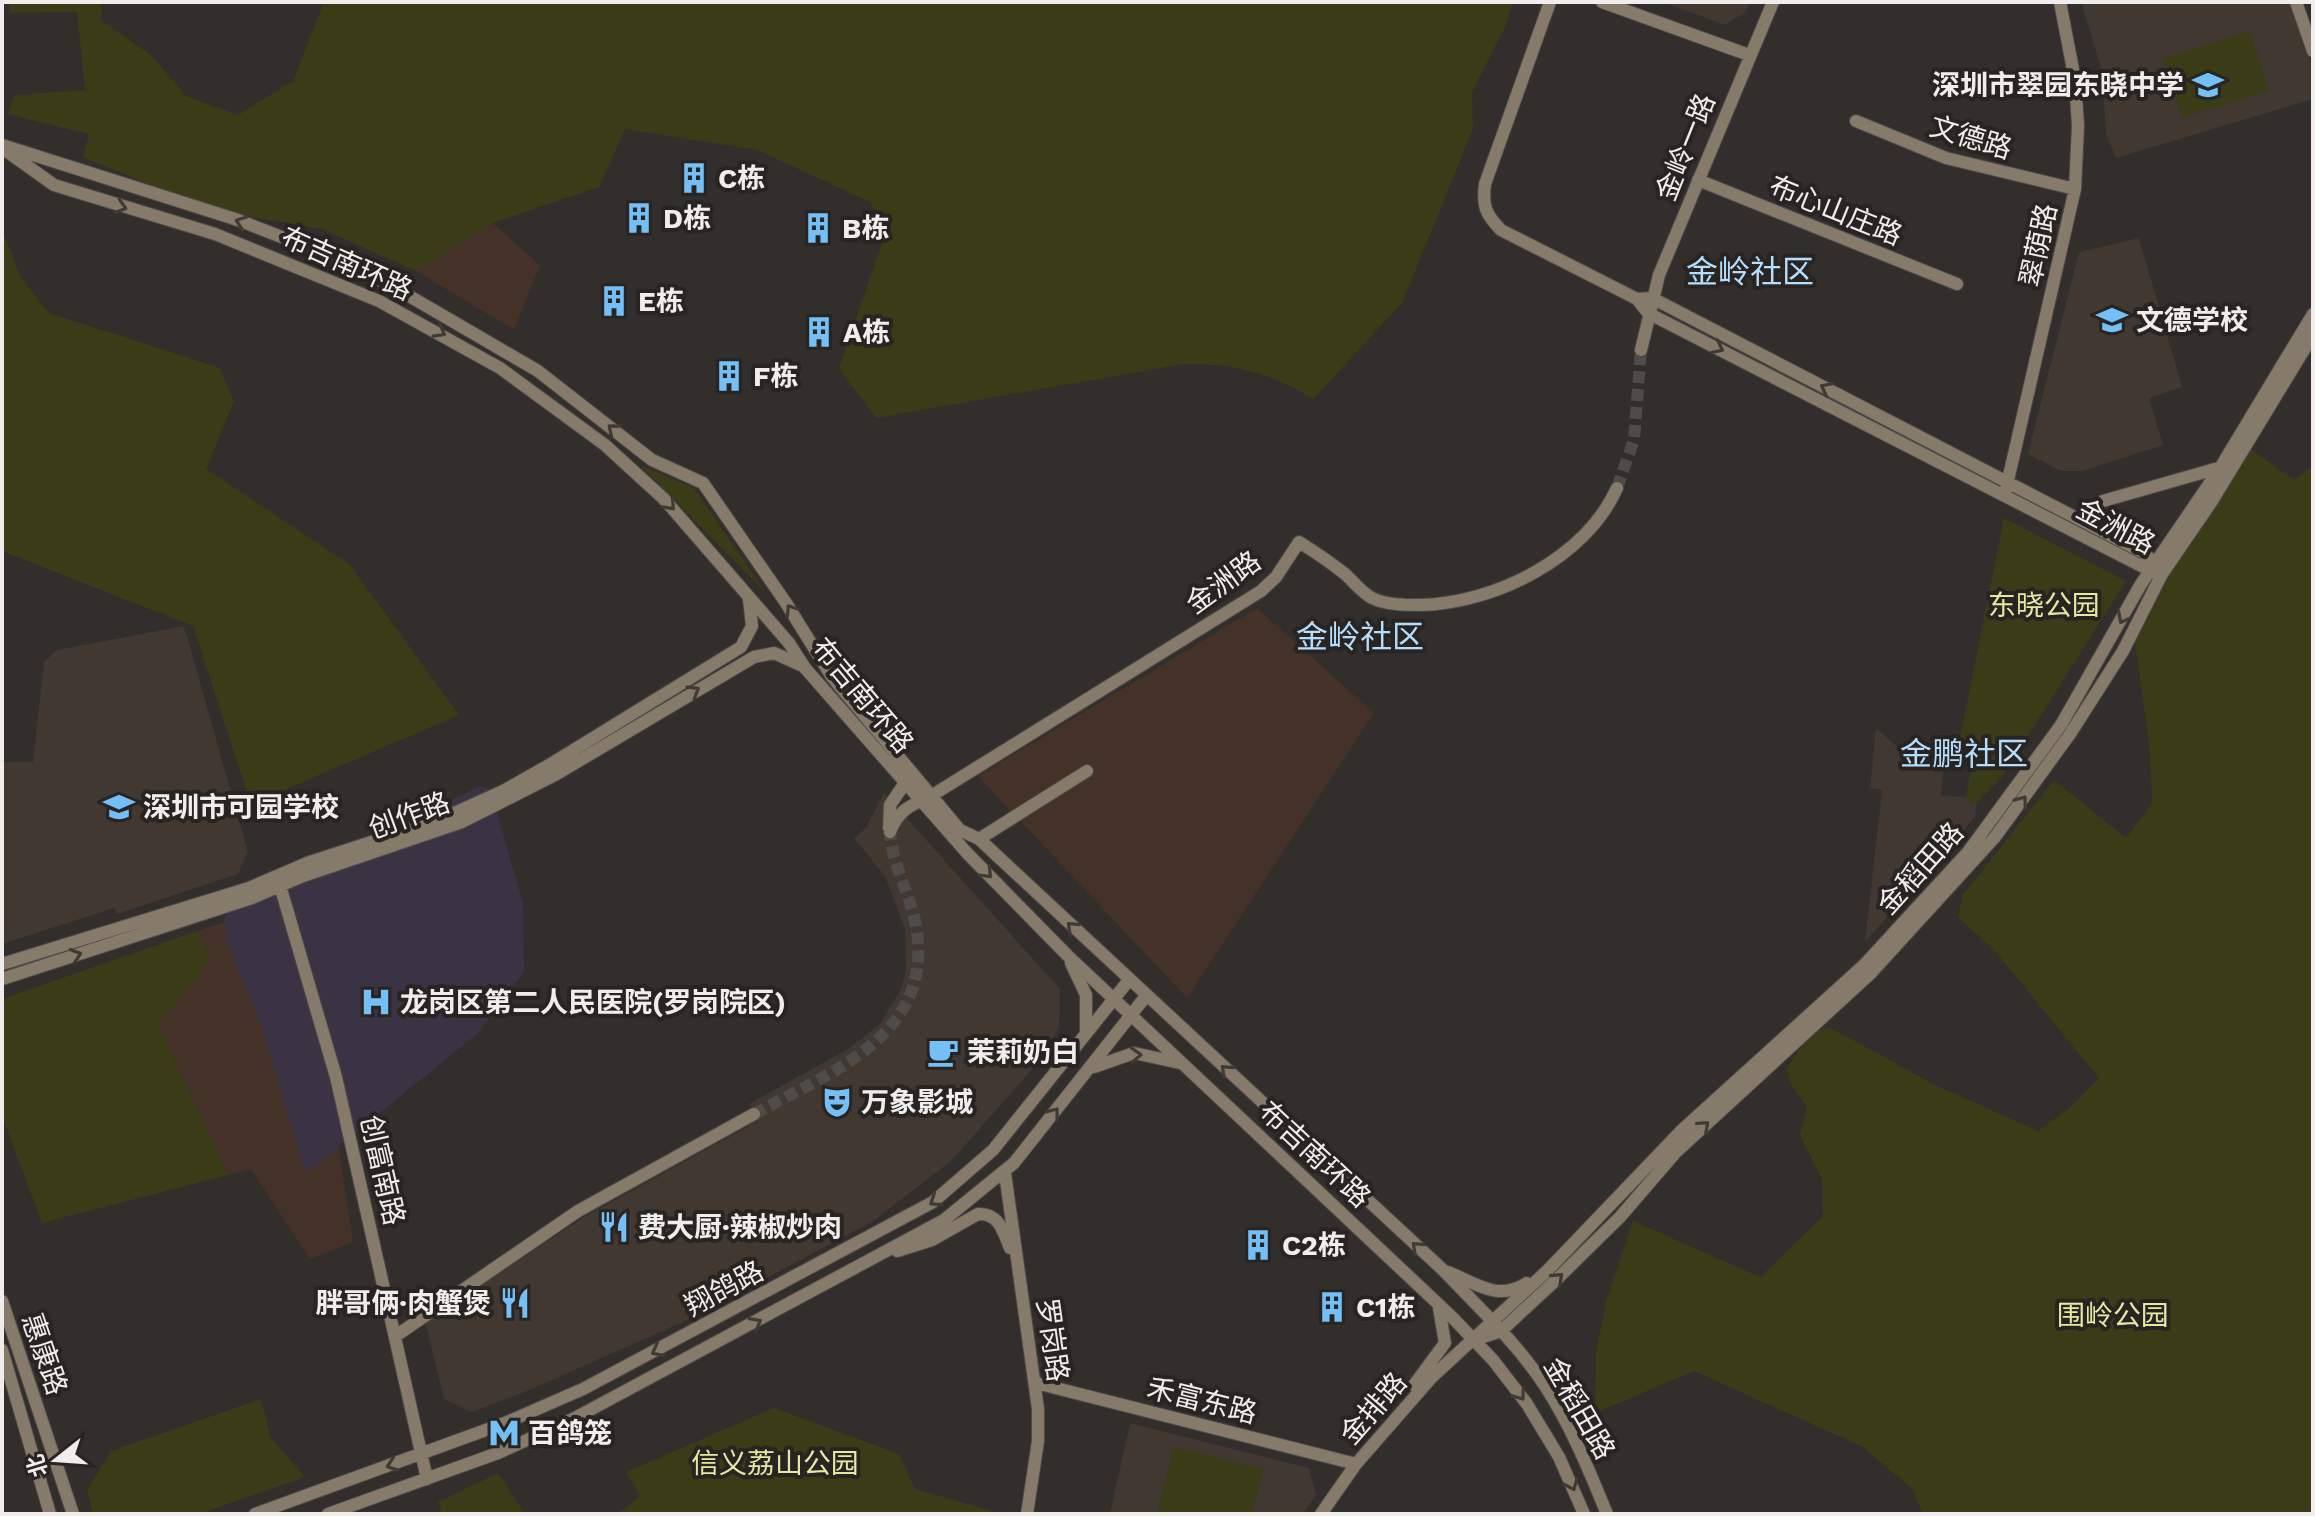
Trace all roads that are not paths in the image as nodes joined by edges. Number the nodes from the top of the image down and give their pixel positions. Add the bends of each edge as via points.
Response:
1 (1550, 2) edge
2 (1602, 2) edge
3 (1773, 2) edge
4 (2060, 2) edge
5 (2296, 2) edge
6 (2313, 51) edge
7 (1749, 55) junction
8 (1856, 121) dead end
9 (2, 147) edge
10 (95, 177) junction
11 (1698, 180) junction
12 (2075, 189) junction
13 (88, 197) junction
14 (1957, 284) dead end
15 (1652, 298) junction
16 (1637, 299) junction
17 (1648, 313) junction
18 (2313, 314) edge
19 (2313, 335) edge
20 (1641, 350) tunnel mouth
21 (2236, 461) junction
22 (2220, 468) junction
23 (1617, 488) tunnel mouth
24 (2006, 488) junction
25 (2103, 501) dead end
26 (2156, 570) junction
27 (747, 595) junction
28 (805, 668) junction
29 (552, 770) junction
30 (1087, 771) dead end
31 (905, 783) junction
32 (926, 798) junction
33 (979, 839) junction
34 (279, 881) junction
35 (1067, 955) junction
36 (2, 964) edge
37 (2, 979) edge
38 (1129, 980) junction
39 (1146, 996) junction
40 (1115, 999) junction
41 (1131, 1014) junction
42 (1086, 1036) junction
43 (1186, 1065) junction
44 (1087, 1070) junction
45 (754, 1114) tunnel mouth
46 (1005, 1173) junction
47 (886, 1253) junction
48 (1018, 1265) junction
49 (1443, 1270) junction
50 (1547, 1271) junction
51 (1433, 1299) junction
52 (2, 1301) edge
53 (1497, 1326) junction
54 (397, 1335) junction
55 (1472, 1341) junction
56 (2, 1350) edge
57 (1036, 1383) junction
58 (1404, 1405) junction
59 (421, 1455) junction
60 (1559, 1457) joint
61 (1356, 1464) junction
62 (427, 1479) junction
63 (48, 1514) edge
64 (75, 1514) edge
65 (255, 1514) edge
66 (328, 1514) edge
67 (1027, 1514) edge
68 (1321, 1514) edge
69 (1584, 1514) edge
70 (1607, 1514) edge

1 - 16 street via 1492,159 1483,202 1487,216 1501,230
2 - 7 street
3 - 7 street, 金岭一路
4 - 12 street, 翠荫路 via 2075,80
5 - 6 street
7 - 11 street, 金岭一路
8 - 12 street, 文德路 via 1946,158
9 - 10 street, 布吉南环路
9 - 13 street, 布吉南环路 via 54,185
10 - 13 street
32 -> 10 street, 布吉南环路 via 832,677 703,483 652,460 538,371 392,286 238,220
11 - 14 street, 布心山庄路
11 - 15 street, 金岭一路
12 - 24 street, 翠荫路
13 -> 27 street, 布吉南环路 via 269,255 392,308 500,368 605,445 664,499
15 - 16 street
15 - 17 street, 金岭一路
24 -> 15 street, 金洲路
16 - 17 street
17 - 20 street
17 -> 24 street, 金洲路
18 - 22 street, 金稻田路
19 - 21 street, 金稻田路
21 - 22 street
21 - 26 street, 金稻田路
22 - 25 street
22 - 26 street, 金稻田路
23 - 32 street, 金洲路 via 1608,508 1582,537 1512,585 1463,601 1409,605 1372,598 1299,542 1261,591
24 - 26 street, 金洲路 via 2144,553
26 -> 50 street, 金稻田路 via 2141,584 2061,725 1968,852 1864,965 1682,1130
53 -> 26 street, 金稻田路 via 1620,1217 1676,1152 1871,973 1979,856 2070,734 2123,651
27 - 28 street, 布吉南环路
27 - 29 street, 创作路 via 752,626 741,647
29 -> 28 street, 创作路 via 754,657 774,653
28 - 31 street, 布吉南环路
29 - 34 street, 创作路
30 - 33 street
31 - 32 street, 布吉南环路
31 - 32 street via 890,805 890,832 900,812
32 - 33 street, 布吉南环路 via 960,830
32 -> 35 street, 布吉南环路
38 -> 33 street, 布吉南环路
34 - 36 street, 创作路
37 -> 34 street, 创作路
34 - 54 street, 创富南路 via 336,1077
35 - 40 street, 布吉南环路
35 - 42 street via 1086,995
38 - 39 street, 布吉南环路
38 - 40 street, 翔鸽路
39 - 41 street, 翔鸽路
49 -> 39 street, 布吉南环路
40 - 41 street, 布吉南环路
40 - 42 street, 翔鸽路
41 - 43 street, 布吉南环路
41 - 44 street, 翔鸽路
42 -> 59 street, 翔鸽路 via 993,1150 951,1190 912,1215 544,1407
44 -> 43 street via 1134,1053
43 - 51 street, 布吉南环路
46 -> 44 street, 翔鸽路
45 - 54 street via 578,1211
46 - 47 street, 翔鸽路 via 944,1220
46 - 48 street, 罗岗路
47 - 48 street via 912,1249 986,1214 1000,1224
62 -> 47 street, 翔鸽路 via 573,1419
48 - 57 street, 罗岗路
49 - 50 street via 1499,1292
49 - 53 street, 布吉南环路
50 - 53 street, 金稻田路
51 - 55 street, 布吉南环路
51 - 58 street via 1444,1319 1445,1343
52 - 64 street, 惠康路
53 - 55 street, 金稻田路
53 - 70 street, 金稻田路 via 1545,1386
54 - 59 street, 创富南路
55 - 58 street, 金排路
55 -> 60 street, 布吉南环路 via 1508,1378
56 - 63 street, 惠康路
57 - 61 street, 禾富东路
57 - 67 street, 罗岗路 via 1038,1441
58 - 61 street, 金排路
59 - 62 street, 创富南路
59 -> 65 street, 翔鸽路
60 -> 69 street, 金稻田路
61 - 68 street, 金排路
62 - 66 street, 翔鸽路

